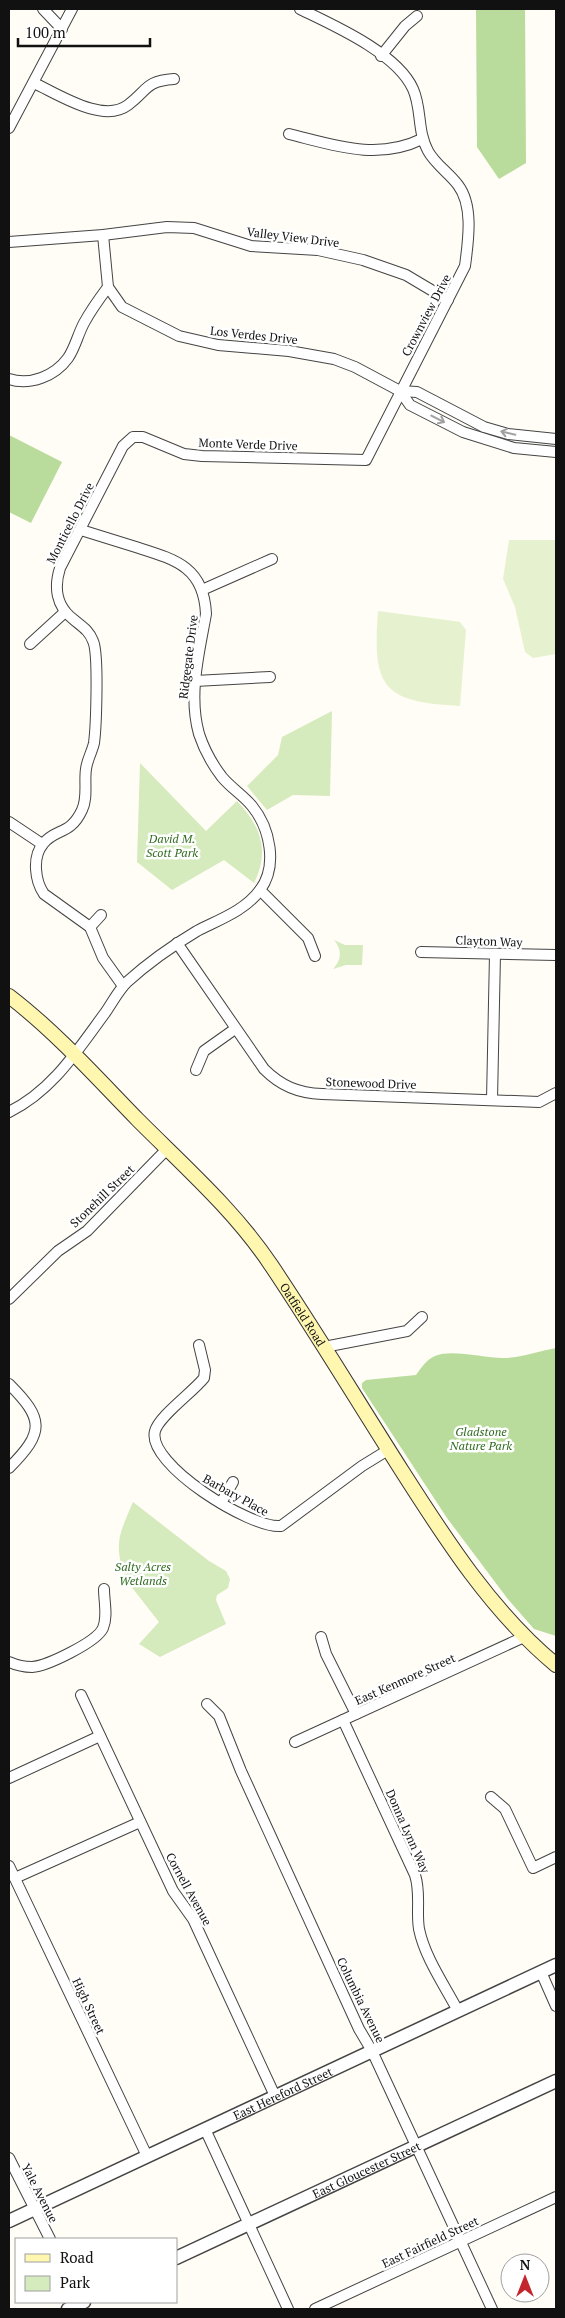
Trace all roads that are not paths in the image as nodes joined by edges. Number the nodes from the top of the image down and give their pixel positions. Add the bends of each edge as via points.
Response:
1 (43, 9) edge
2 (72, 9) edge
3 (300, 9) edge
4 (417, 16) dead end
5 (62, 29) junction
6 (382, 56) junction
7 (174, 80) dead end
8 (34, 82) junction
9 (9, 128) edge
10 (288, 134) dead end
11 (422, 139) junction
12 (103, 235) junction
13 (9, 242) edge
14 (108, 287) junction
15 (448, 300) junction
16 (9, 379) edge
17 (400, 391) junction
18 (133, 437) joint
19 (556, 439) edge
20 (556, 452) edge
21 (366, 460) joint
22 (80, 530) junction
23 (272, 559) dead end
24 (202, 590) junction
25 (65, 612) junction
26 (30, 644) dead end
27 (270, 676) dead end
28 (195, 681) junction
29 (9, 822) edge
30 (42, 844) junction
31 (260, 890) junction
32 (101, 914) dead end
33 (90, 927) junction
34 (177, 943) junction
35 (421, 952) dead end
36 (495, 954) junction
37 (556, 955) edge
38 (315, 956) dead end
39 (123, 986) junction
40 (9, 996) edge
41 (235, 1029) junction
42 (74, 1056) junction
43 (196, 1070) dead end
44 (556, 1093) edge
45 (492, 1100) junction
46 (9, 1112) edge
47 (167, 1149) junction
48 (9, 1299) edge
49 (422, 1317) dead end
50 (198, 1345) dead end
51 (324, 1347) junction
52 (9, 1384) edge
53 (388, 1450) junction
54 (9, 1468) edge
55 (232, 1482) dead end
56 (221, 1503) junction
57 (104, 1589) dead end
58 (524, 1637) junction
59 (321, 1638) dead end
60 (9, 1662) edge
61 (556, 1665) edge
62 (80, 1695) dead end
63 (207, 1704) dead end
64 (356, 1714) junction
65 (343, 1720) junction
66 (100, 1736) junction
67 (295, 1742) dead end
68 (9, 1778) edge
69 (491, 1797) dead end
70 (140, 1822) junction
71 (556, 1857) edge
72 (9, 1866) edge
73 (15, 1878) junction
74 (556, 1965) edge
75 (541, 1972) junction
76 (556, 2006) edge
77 (458, 2011) junction
78 (372, 2051) junction
79 (556, 2081) edge
80 (275, 2096) junction
81 (205, 2129) junction
82 (417, 2146) junction
83 (147, 2156) junction
84 (9, 2158) edge
85 (556, 2197) edge
86 (34, 2209) junction
87 (9, 2221) edge
88 (249, 2224) junction
89 (49, 2238) edge
90 (461, 2241) junction
91 (178, 2257) edge
92 (82, 2304) edge
93 (68, 2309) edge
94 (288, 2309) edge
95 (315, 2309) edge
96 (492, 2309) edge

1 - 5 street
2 - 5 street
3 - 6 street, Crownview Drive via 352,34
4 - 6 street
5 - 8 street
6 - 11 street, Crownview Drive via 403,74 413,89
7 - 8 street via 156,80 127,106 107,112 85,107
8 - 9 street
10 - 11 street via 359,151 392,149
11 - 15 street, Crownview Drive via 429,153 457,184 466,204 468,245 465,266
12 - 13 street, Valley View Drive
12 - 14 street
12 - 15 street, Valley View Drive via 183,227 251,246 318,250 363,260 406,275
14 - 16 street via 92,309 62,365 47,376 27,381
14 - 17 street, Los Verdes Drive via 122,307 179,336 218,345 289,351 334,359
15 - 17 street, Crownview Drive
19 -> 17 street, Los Verdes Drive via 508,434 484,427 417,392
17 -> 20 street, Los Verdes Drive via 410,405 463,432 514,448
17 - 21 street, Crownview Drive
18 - 21 street, Monte Verde Drive via 143,437 184,454 202,456
18 - 22 street, Monticello Drive via 122,446
22 - 24 street, Ridgegate Drive via 174,560 192,573
22 - 25 street, Monticello Drive via 56,579 58,598
23 - 24 street
24 - 28 street, Ridgegate Drive via 206,614
25 - 26 street
25 - 30 street via 88,631 96,647 94,744 86,768 85,801 80,814 72,826
27 - 28 street
28 - 31 street, Ridgegate Drive via 195,717 205,750 223,778 253,807 267,833 269,864
29 - 30 street
30 - 33 street via 36,874 39,886 53,902
31 - 34 street via 230,915
31 - 38 street via 308,938
32 - 33 street
33 - 39 street via 102,958
34 - 39 street
34 - 41 street, Stonewood Drive
35 - 36 street, Clayton Way
36 - 37 street, Clayton Way
36 - 45 street
39 - 42 street
40 - 42 main road, Oatfield Road
41 - 43 street via 204,1050
41 - 45 street, Stonewood Drive via 268,1074 294,1090 322,1094
42 - 46 street via 66,1068 33,1098
42 - 47 main road, Oatfield Road
44 - 45 street, Stonewood Drive via 539,1102
47 - 48 street, Stonehill Street via 87,1231 58,1251
47 - 51 main road, Oatfield Road via 260,1249
49 - 51 street via 407,1331
50 - 56 street, Barbary Place via 204,1378 158,1423 154,1438 176,1470 196,1488
51 - 53 main road, Oatfield Road
52 - 54 street via 28,1403 35,1426 31,1443
53 - 56 street, Barbary Place via 281,1526 256,1522
53 - 58 main road, Oatfield Road via 436,1524
55 - 56 street
57 - 60 street via 106,1618 102,1630 92,1641 33,1667
58 - 61 main road, Oatfield Road
58 - 64 street, East Kenmore Street
59 - 64 street
62 - 66 street, Cornell Avenue
63 - 78 street, Columbia Avenue via 219,1716 241,1771
64 - 65 street, East Kenmore Street
65 - 67 street, East Kenmore Street
65 - 77 street, Donna Lynn Way via 415,1875 423,1943
66 - 68 street
66 - 70 street, Cornell Avenue
69 - 71 street via 506,1809 533,1868
70 - 73 street
70 - 80 street, Cornell Avenue via 172,1891 192,1919
72 - 73 street, High Street
73 - 83 street, High Street
74 - 75 street, East Hereford Street
75 - 76 street
75 - 77 street, East Hereford Street
77 - 78 street, East Hereford Street
78 - 80 street, East Hereford Street
78 - 82 street, Columbia Avenue
79 - 82 street, East Gloucester Street
80 - 81 street, East Hereford Street
81 - 83 street, East Hereford Street
81 - 88 street
82 - 88 street, East Gloucester Street
82 - 90 street, Columbia Avenue
83 - 86 street, East Hereford Street
84 - 86 street, Yale Avenue
85 - 90 street, East Fairfield Street
86 - 87 street, East Hereford Street
86 - 89 street, Yale Avenue
88 - 91 street, East Gloucester Street
88 - 94 street
90 - 95 street, East Fairfield Street
90 - 96 street, Columbia Avenue
92 - 93 street

